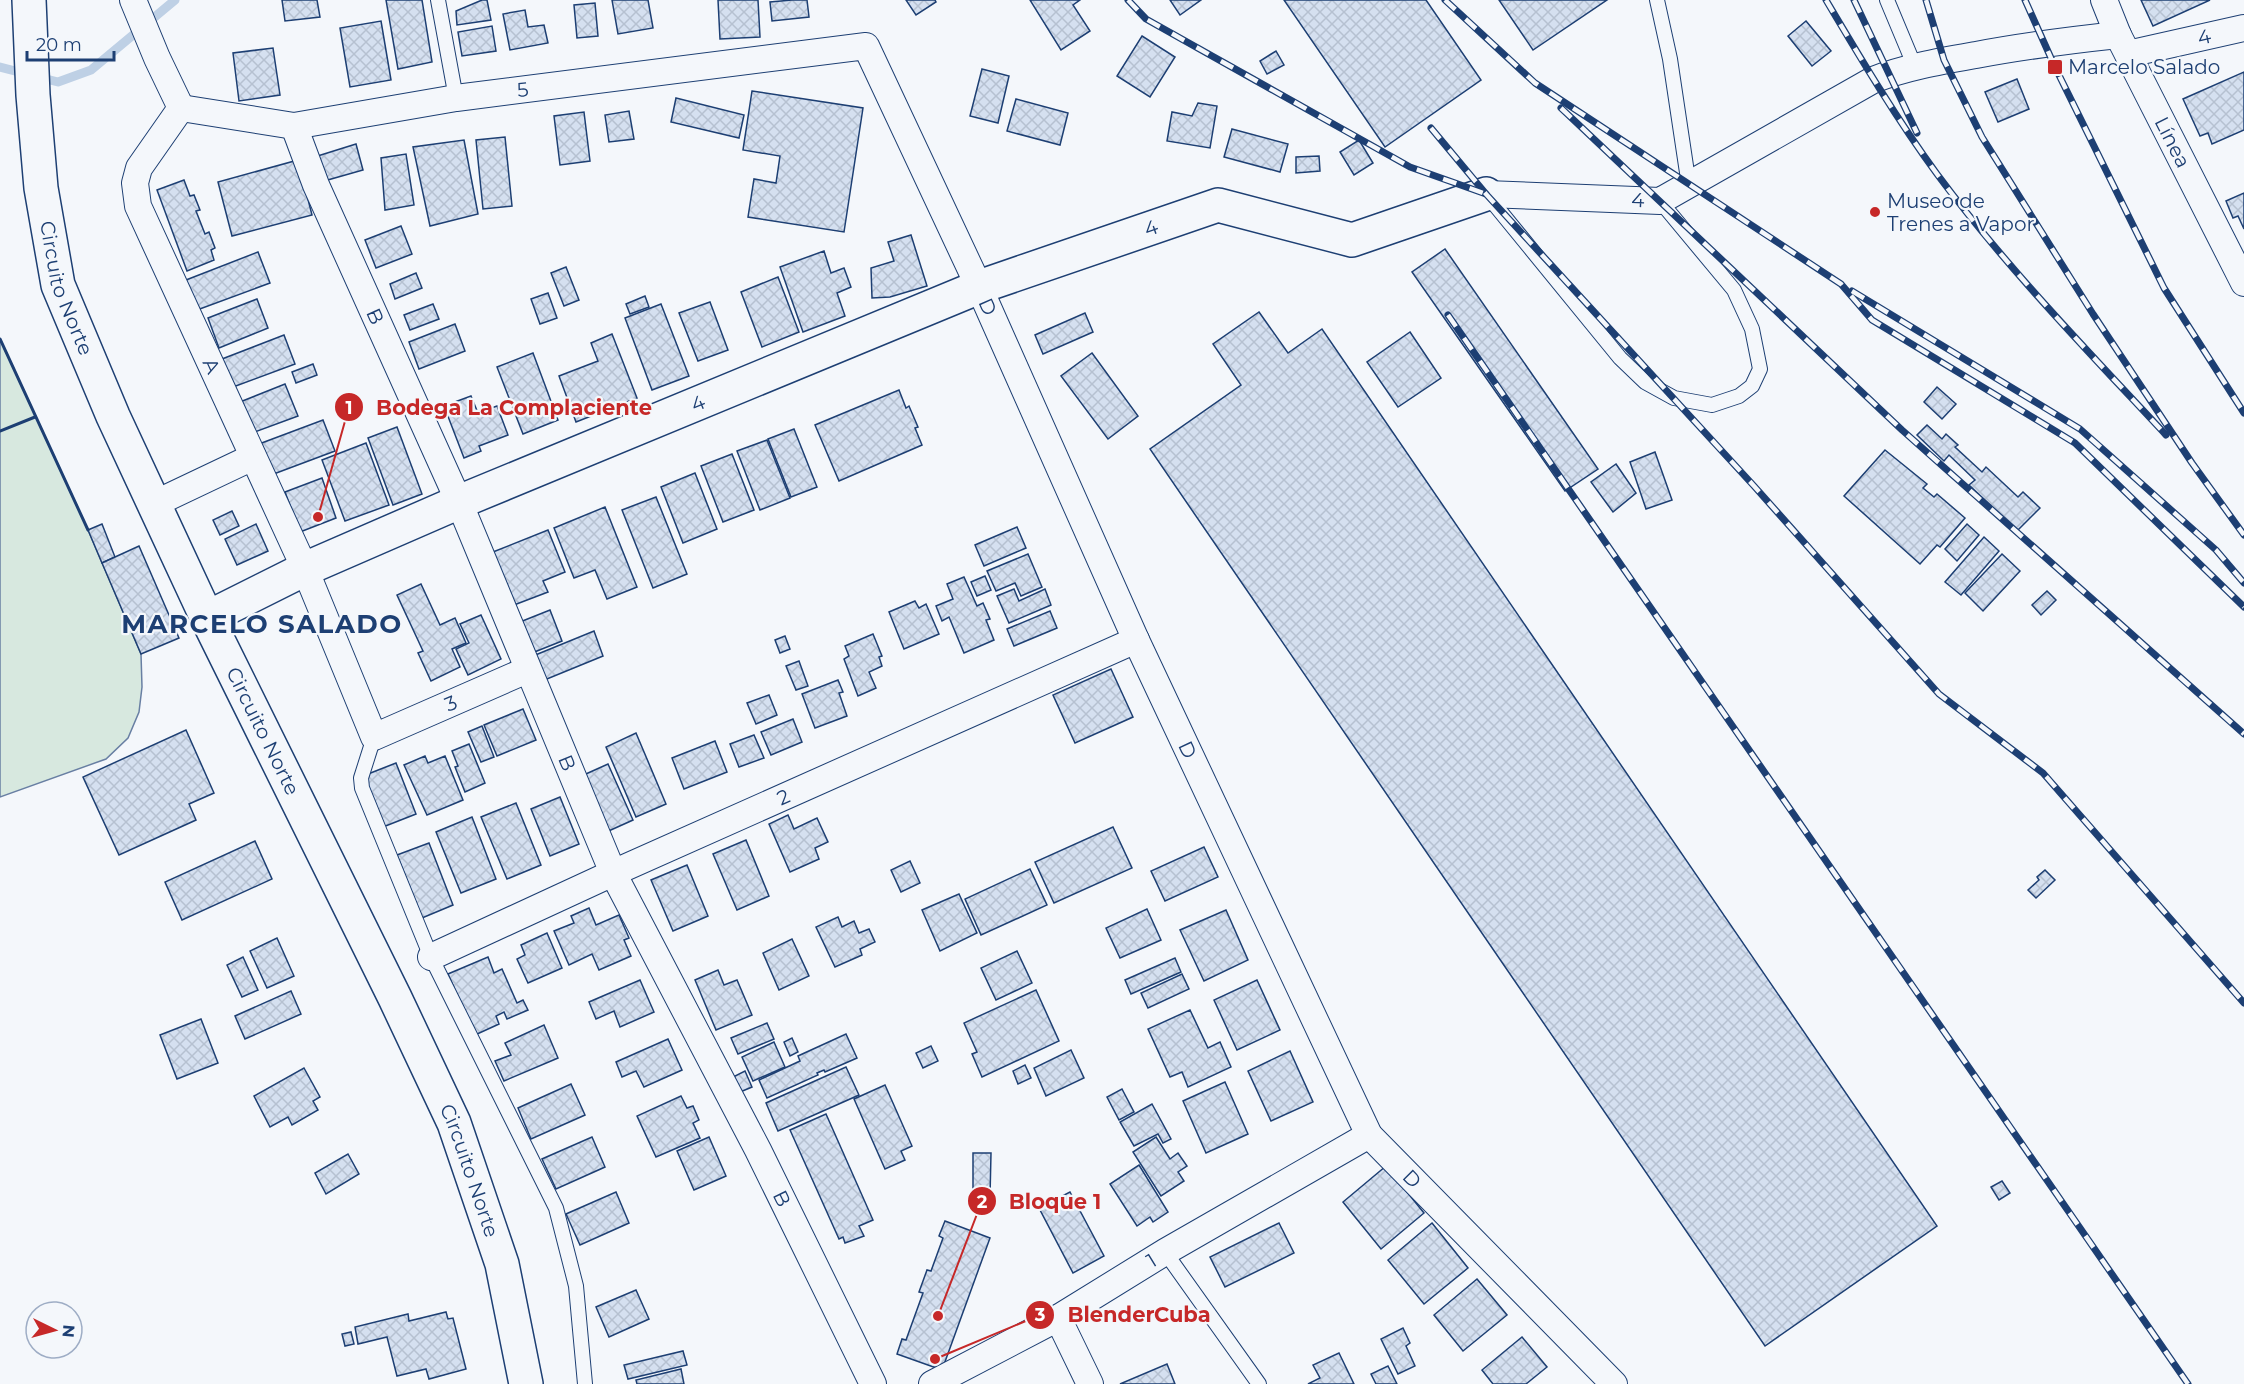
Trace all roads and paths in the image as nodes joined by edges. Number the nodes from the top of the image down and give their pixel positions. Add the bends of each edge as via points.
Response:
1 (29, 0) edge
2 (133, 0) edge
3 (438, 0) edge
4 (1657, 0) edge
5 (1887, 0) edge
6 (2104, 0) edge
7 (2244, 28) edge
8 (2123, 44) junction
9 (866, 46) joint
10 (1915, 67) junction
11 (456, 98) junction
12 (181, 108) junction
13 (294, 126) junction
14 (1689, 186) junction
15 (1486, 194) junction
16 (1660, 201) junction
17 (2244, 283) edge
18 (979, 287) junction
19 (253, 458) junction
20 (459, 502) junction
21 (154, 504) junction
22 (305, 569) junction
23 (207, 618) junction
24 (1136, 640) junction
25 (527, 670) junction
26 (374, 737) junction
27 (613, 873) junction
28 (431, 957) junction
29 (1369, 1135) junction
30 (1166, 1252) junction
31 (1058, 1318) junction
32 (526, 1384) edge
33 (585, 1384) edge
34 (873, 1384) edge
35 (932, 1384) edge
36 (1090, 1384) edge
37 (1259, 1384) edge
38 (1614, 1384) edge

1 - 21 main road, Circuito Norte via 41,188 58,285 112,416
2 - 12 street
3 - 11 lane
4 - 14 lane
5 - 10 lane
6 - 8 street, Línea
7 - 8 street, 4
8 - 10 street, 4 via 2044,43
8 - 17 street, Línea
9 - 11 street, 5
9 - 18 street, D
10 - 14 street, 4 via 1873,80
11 - 13 street, 5
12 - 13 street, 5
12 - 19 street, A via 139,168 135,183 138,206
13 - 20 street, B via 316,185
14 - 16 street, 4
15 - 16 street, 4
15 - 16 lane via 1620,358 1645,382 1674,398 1712,405 1739,396 1752,386 1760,369 1752,329 1734,290
15 - 18 main road, 4 via 1352,240 1218,205
18 - 20 main road, 4
18 - 24 street, D
19 - 21 street
19 - 22 street, A
20 - 22 main road, 4
20 - 25 street, B
21 - 23 main road, Circuito Norte
22 - 23 main road, 4
22 - 26 street, A
23 - 32 main road, Circuito Norte via 454,1123 501,1264
24 - 27 street, 2
24 - 29 street, D
25 - 26 street, 3
25 - 27 street, B
26 - 28 lane via 361,778 362,788
27 - 28 street, 2
27 - 34 street, B via 758,1150
28 - 33 lane via 555,1208 576,1286
29 - 30 street, 1
29 - 38 street, D
30 - 31 street, 1
30 - 37 lane
31 - 35 street, 1
31 - 36 street

